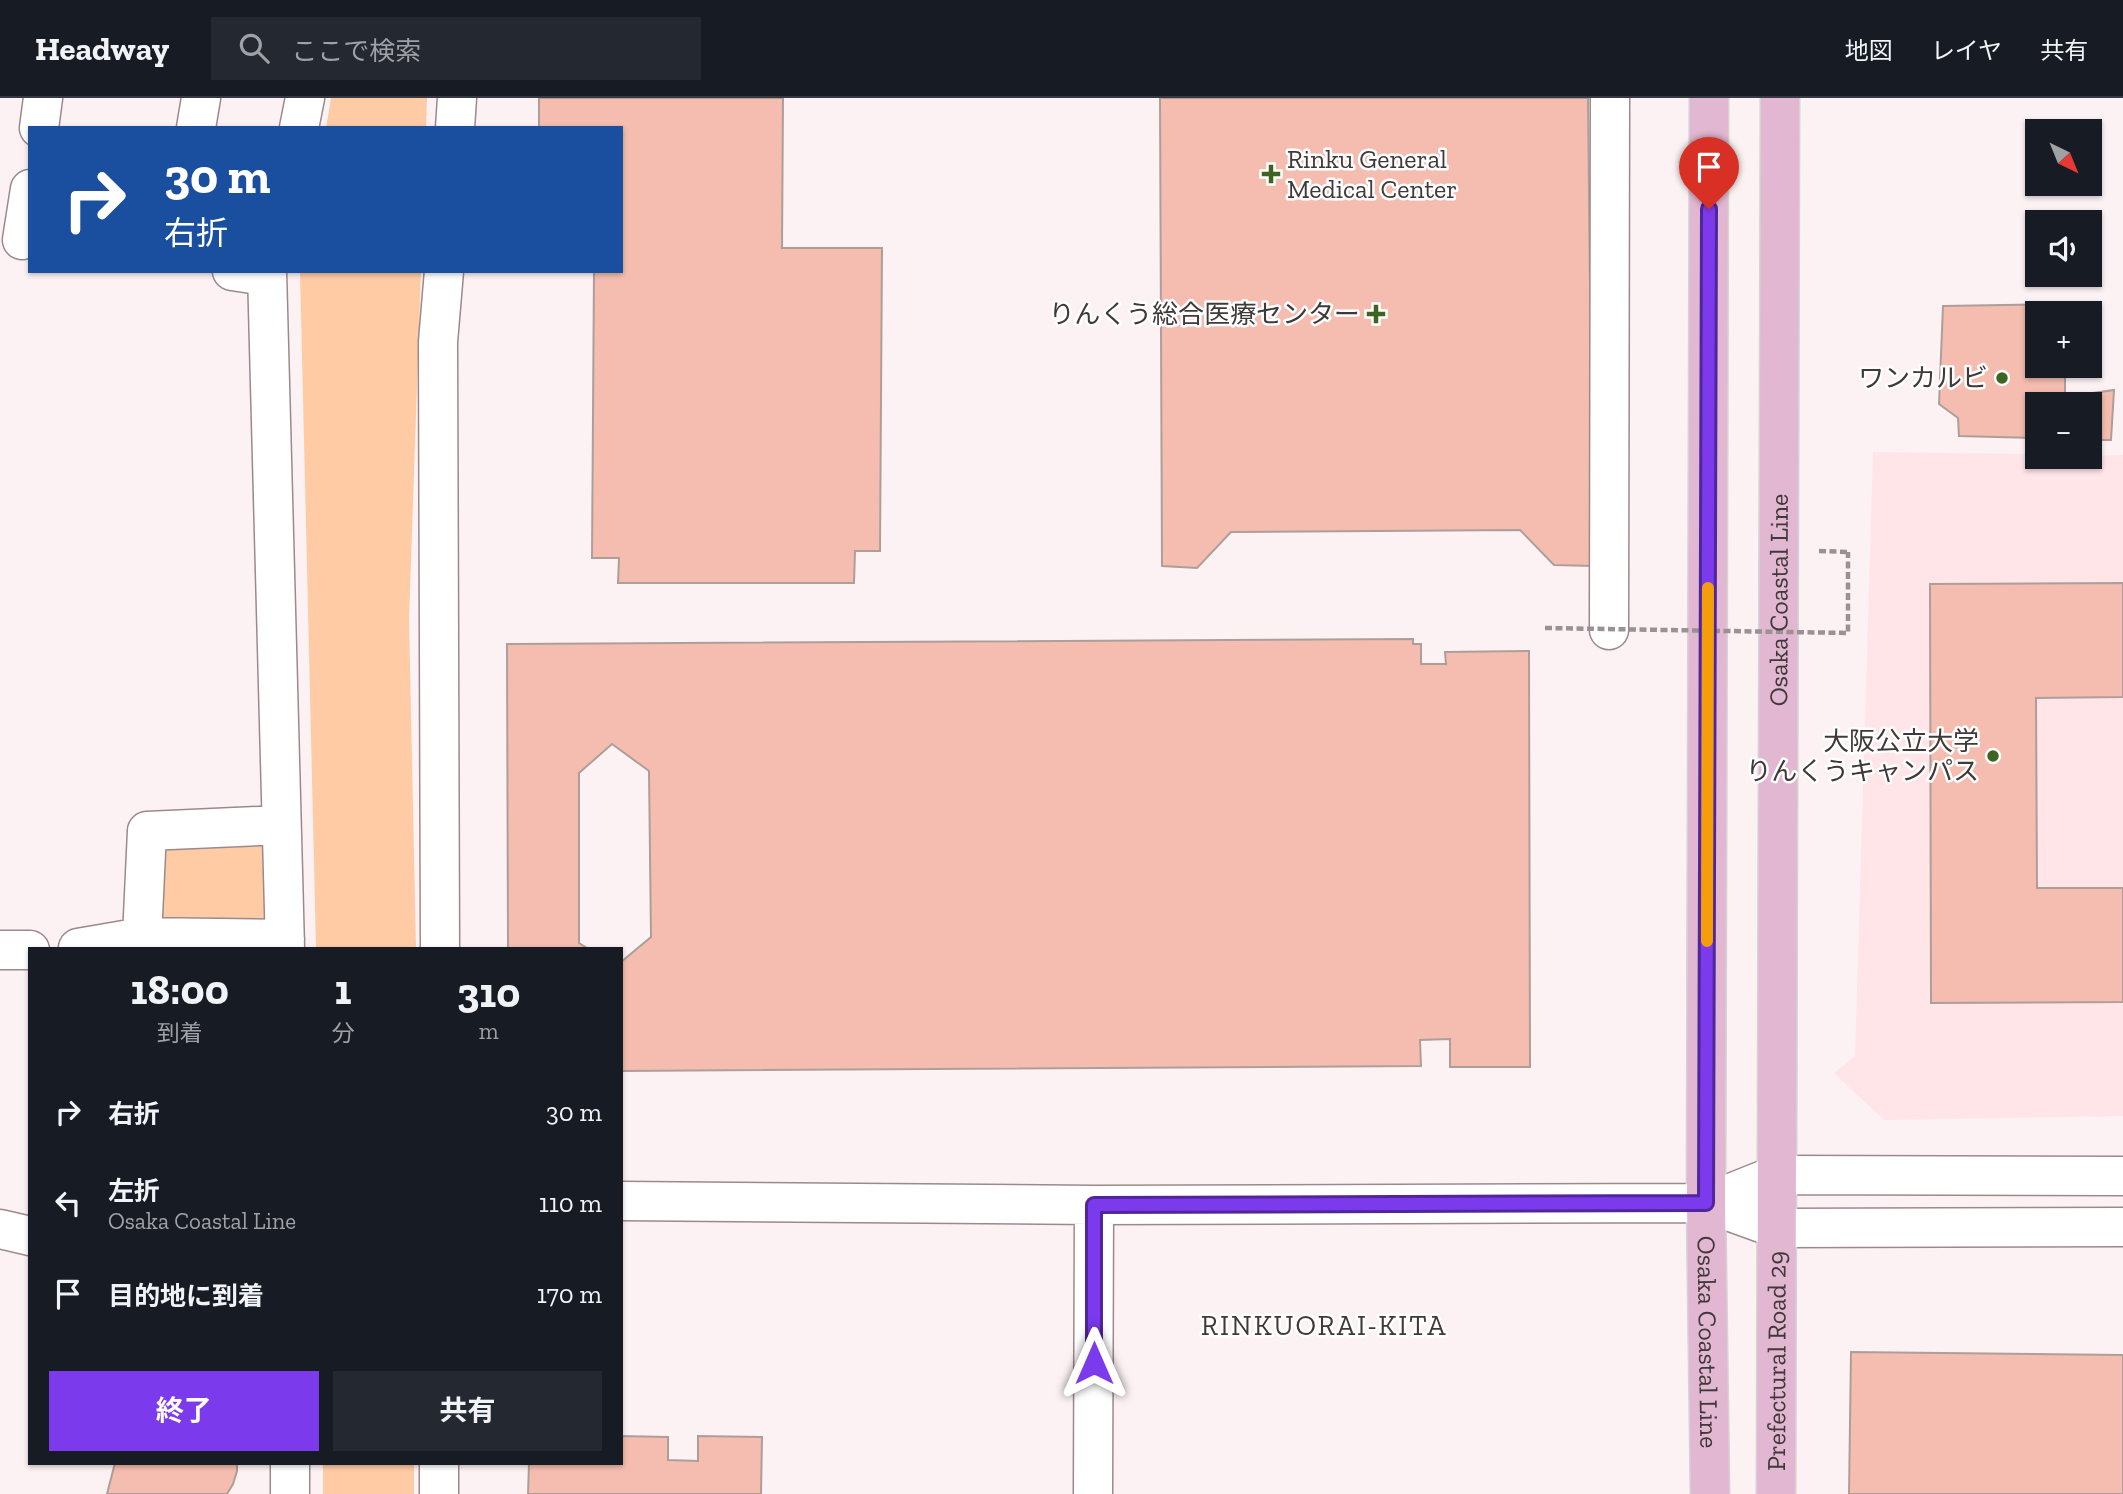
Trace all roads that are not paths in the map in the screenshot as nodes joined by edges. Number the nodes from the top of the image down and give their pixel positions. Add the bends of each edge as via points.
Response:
1 (43, 98) edge
2 (201, 98) edge
3 (305, 98) edge
4 (457, 98) edge
5 (1610, 98) edge
6 (1709, 98) edge
7 (1780, 98) edge
8 (39, 126) edge
9 (197, 126) edge
10 (299, 126) edge
11 (455, 126) edge
12 (28, 197) edge
13 (17, 239) edge
14 (255, 273) edge
15 (444, 273) edge
16 (1609, 630) road end
17 (281, 825) junction
18 (142, 937) junction
19 (285, 944) edge
20 (84, 947) edge
21 (440, 947) edge
22 (0, 950) edge
23 (28, 950) edge
24 (1776, 1175) junction
25 (2123, 1176) edge
26 (623, 1201) edge
27 (1706, 1203) junction
28 (1094, 1205) junction
29 (2123, 1227) edge
30 (1775, 1228) junction
31 (290, 1465) edge
32 (439, 1465) edge
33 (290, 1494) edge
34 (439, 1494) edge
35 (1093, 1494) edge
36 (1710, 1494) edge
37 (1776, 1494) edge

1 - 8 street
2 - 9 street
3 - 10 street
4 - 11 street
5 - 16 street
6 - 27 main road, Osaka Coastal Line
7 - 24 main road, Osaka Coastal Line
12 - 13 street
14 - 17 street
15 - 21 street via 438,342
17 - 18 street via 147,831
17 - 19 street
18 - 19 street
18 - 20 street
22 - 23 street
24 - 25 street
24 - 27 street
24 - 30 main road, Osaka Coastal Line
26 - 28 street
27 - 28 street
27 - 30 street
27 - 36 main road, Osaka Coastal Line
28 - 35 street
29 - 30 street
30 - 37 main road, Prefectural Road 29
31 - 33 street
32 - 34 street

